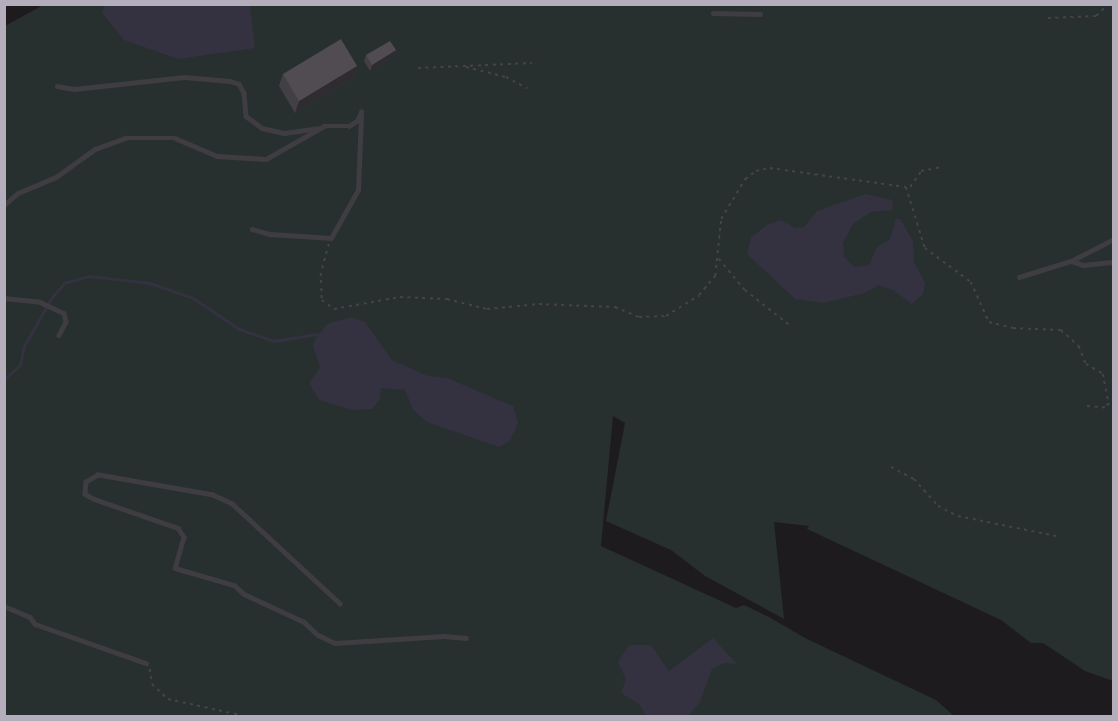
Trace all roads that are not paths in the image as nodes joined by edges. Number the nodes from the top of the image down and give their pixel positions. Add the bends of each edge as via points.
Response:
1 (713, 13) dead end
2 (760, 14) dead end
3 (57, 86) dead end
4 (324, 126) junction
5 (4, 206) edge
6 (252, 229) dead end
7 (1113, 239) edge
8 (1071, 261) junction
9 (1113, 262) edge
10 (1019, 277) dead end
11 (4, 298) edge
12 (59, 335) dead end
13 (340, 604) dead end
14 (4, 606) edge
15 (466, 638) dead end
16 (146, 663) road end

1 - 2 lane
3 - 4 lane via 74,89 184,77 230,81 239,84 244,93 246,116 262,128 284,133
4 - 5 lane via 266,159 217,156 175,138 126,138 95,149 56,177 18,193
4 - 6 lane via 349,126 357,122 361,112 358,190 331,238
7 - 8 lane
8 - 9 lane via 1083,265
8 - 10 lane
11 - 12 lane via 40,302 64,313 66,322
13 - 15 lane via 232,504 213,495 98,475 86,482 85,494 94,499 178,528 184,537 175,568 234,585 335,643
14 - 16 lane via 30,616 35,624

